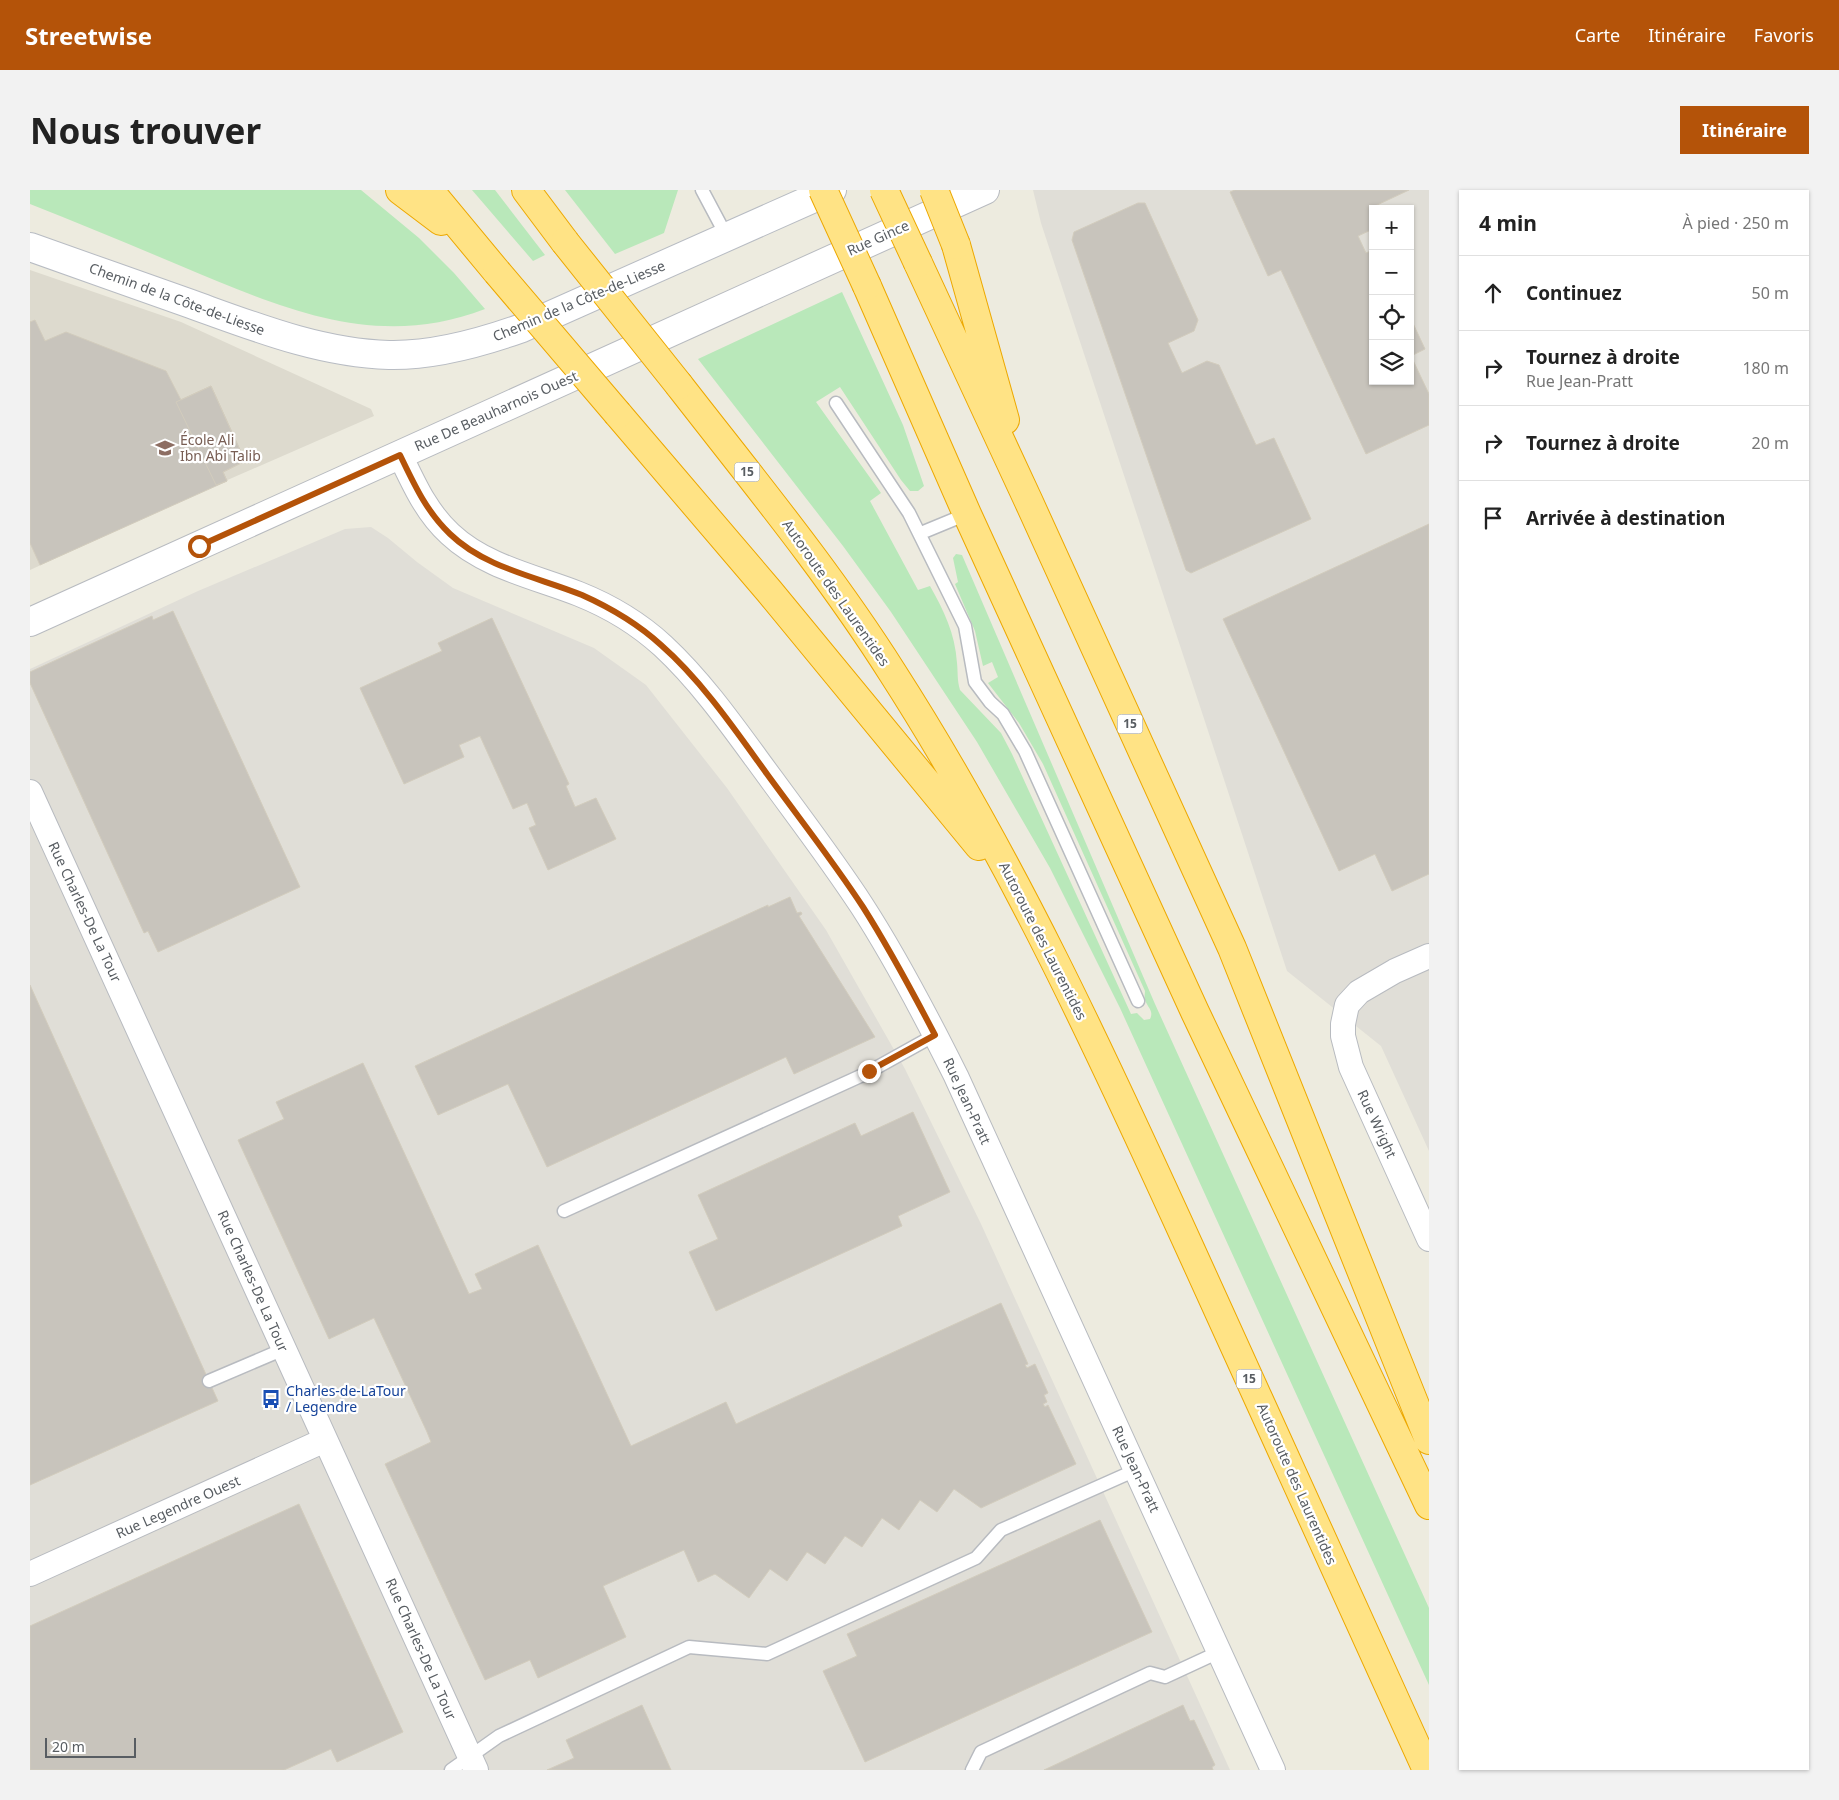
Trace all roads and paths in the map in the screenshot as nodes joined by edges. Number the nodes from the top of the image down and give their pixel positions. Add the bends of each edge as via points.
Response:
1 (400, 190) edge
2 (429, 190) edge
3 (526, 190) edge
4 (702, 190) edge
5 (823, 190) edge
6 (832, 190) edge
7 (884, 190) edge
8 (934, 190) edge
9 (985, 190) edge
10 (727, 237) junction
11 (30, 247) edge
12 (489, 263) junction
13 (771, 287) joint
14 (836, 403) dead end
15 (400, 455) junction
16 (1028, 500) junction
17 (968, 514) junction
18 (920, 534) junction
19 (30, 622) edge
20 (30, 792) edge
21 (1020, 895) junction
22 (1429, 956) edge
23 (1138, 1001) dead end
24 (935, 1035) junction
25 (564, 1211) dead end
26 (1429, 1239) edge
27 (284, 1349) junction
28 (209, 1380) dead end
29 (326, 1440) junction
30 (1429, 1440) edge
31 (1136, 1470) junction
32 (1429, 1505) edge
33 (30, 1574) edge
34 (1219, 1652) junction
35 (466, 1765) edge
36 (972, 1770) edge
37 (1273, 1770) edge
38 (1427, 1770) edge

1 - 12 highway
2 - 12 highway
3 - 21 highway, Autoroute des Laurentides / 15, bridge via 815,559 933,738
4 - 10 lane
5 - 17 highway, bridge
6 - 10 street, Chemin de la Côte-de-Liesse
7 - 16 highway, bridge
8 - 16 highway, bridge via 956,245
9 - 13 street, Rue Gince
10 - 11 street, Chemin de la Côte-de-Liesse via 500,336 442,350 390,355 334,349 281,336
12 - 21 highway, bridge via 770,591
13 - 15 street, Rue De Beauharnois Ouest
14 - 18 lane
15 - 19 street, Rue De Beauharnois Ouest
15 - 24 street, Rue Jean-Pratt via 422,500 446,530 463,544 488,560 608,607 643,629 682,666 750,750 839,872 884,941
16 - 30 highway, 15 via 1232,948
17 - 18 lane
17 - 32 highway via 1195,1012
18 - 23 lane via 965,626 975,682 1004,714 1025,751
20 - 27 street, Rue Charles-De La Tour
21 - 38 highway, Autoroute des Laurentides / 15 via 1147,1155
22 - 26 street, Rue Wright via 1368,986 1352,998 1343,1024 1351,1067
24 - 25 lane via 869,1071
24 - 31 street, Rue Jean-Pratt
27 - 28 lane
27 - 29 street, Rue Charles-De La Tour
29 - 33 street, Rue Legendre Ouest
29 - 35 street, Rue Charles-De La Tour
31 - 34 street, Rue Jean-Pratt
31 - 35 lane via 1001,1530 976,1558 767,1654 689,1647 500,1736
34 - 36 lane via 1164,1677 1150,1672 981,1752
34 - 37 street, Rue Jean-Pratt

